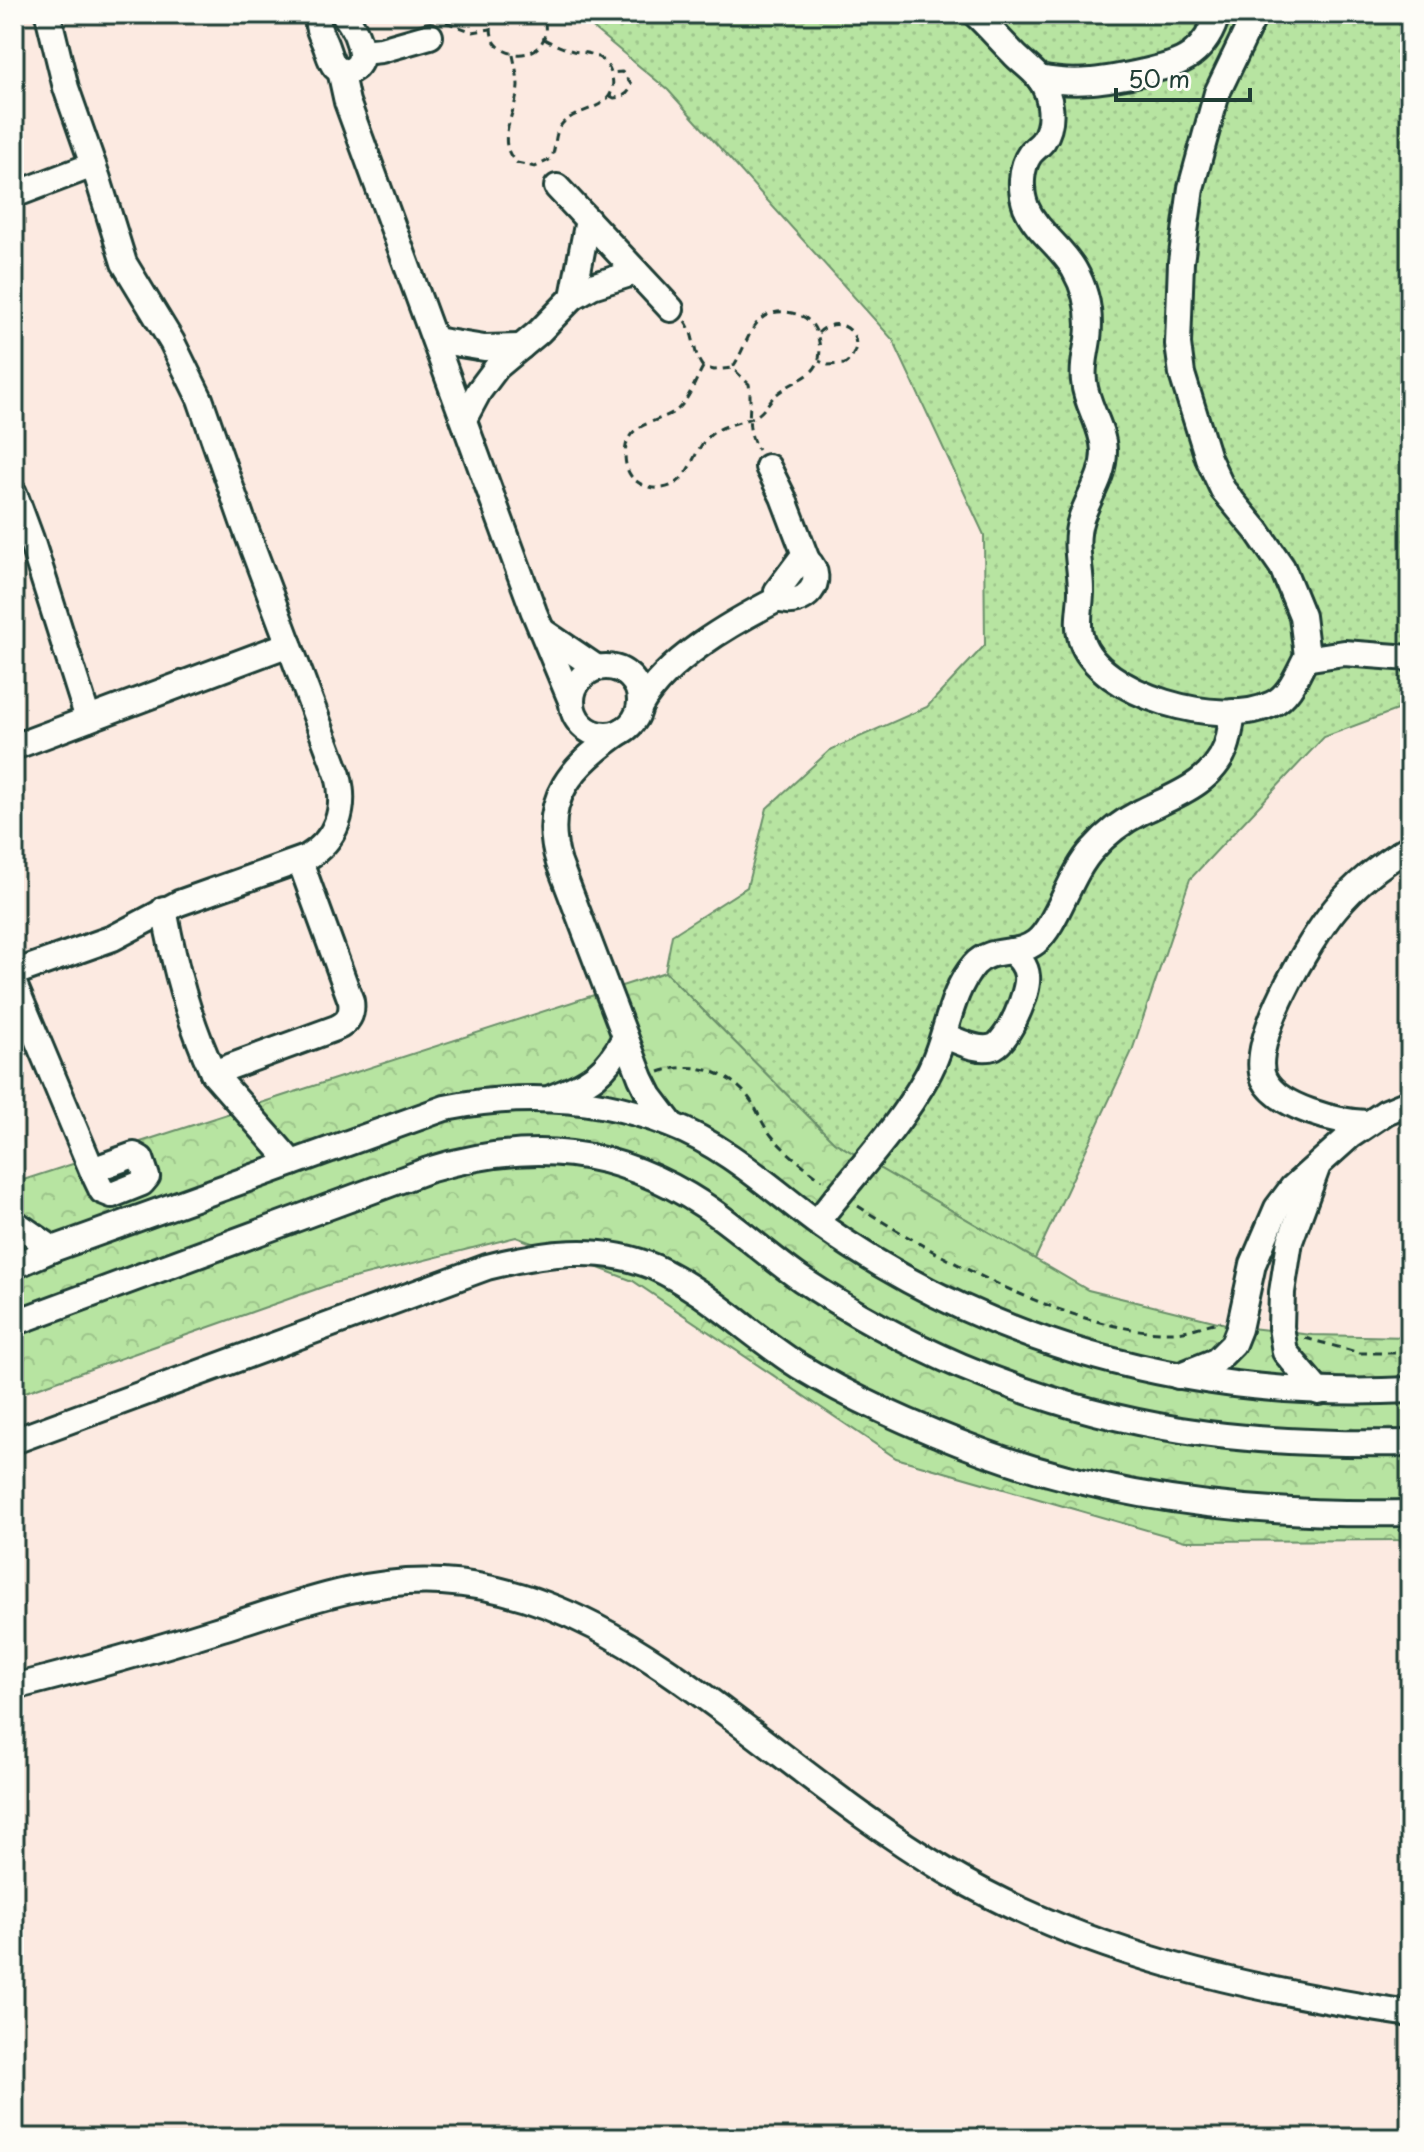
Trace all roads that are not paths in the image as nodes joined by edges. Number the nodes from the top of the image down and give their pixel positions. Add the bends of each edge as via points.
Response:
1 (48, 14) edge
2 (319, 14) edge
3 (344, 14) edge
4 (975, 14) edge
5 (1217, 14) edge
6 (1255, 14) edge
7 (430, 36) road end
8 (361, 52) junction
9 (340, 70) junction
10 (1039, 78) junction
11 (93, 165) junction
12 (557, 187) dead end
13 (14, 195) edge
14 (588, 220) junction
15 (636, 272) junction
16 (573, 297) junction
17 (671, 309) road end
18 (435, 340) junction
19 (521, 347) junction
20 (464, 419) junction
21 (768, 467) road end
22 (14, 493) edge
23 (23, 542) edge
24 (542, 630) junction
25 (289, 644) junction
26 (1307, 656) junction
27 (1410, 658) edge
28 (597, 668) junction
29 (671, 668) junction
30 (626, 673) junction
31 (640, 706) junction
32 (574, 710) junction
33 (1233, 712) junction
34 (88, 719) junction
35 (623, 730) junction
36 (14, 747) edge
37 (575, 768) junction
38 (1410, 847) edge
39 (300, 861) junction
40 (164, 909) junction
41 (1011, 951) junction
42 (14, 973) edge
43 (14, 984) edge
44 (945, 1036) junction
45 (625, 1037) junction
46 (213, 1073) junction
47 (550, 1098) junction
48 (1410, 1102) edge
49 (1315, 1114) junction
50 (1367, 1123) junction
51 (672, 1125) junction
52 (292, 1163) junction
53 (1321, 1164) junction
54 (92, 1170) dead end
55 (14, 1222) edge
56 (817, 1222) junction
57 (53, 1249) junction
58 (14, 1266) edge
59 (14, 1323) edge
60 (1178, 1376) junction
61 (1410, 1390) edge
62 (1319, 1392) junction
63 (14, 1441) edge
64 (1410, 1443) edge
65 (1410, 1513) edge
66 (14, 1687) edge
67 (1410, 2014) edge

1 - 11 street
2 - 9 street via 318,26
3 - 8 street
4 - 10 street
5 - 10 street via 1202,44 1178,62 1091,83
6 - 26 street via 1209,114 1191,188 1181,262 1179,359 1215,474 1270,549 1298,602
7 - 8 street
8 - 9 street via 356,68
9 - 18 street via 347,102
10 - 33 street via 1050,120 1043,141 1025,165 1023,195 1032,218 1074,269 1085,296 1089,327 1084,384 1104,450 1099,481 1078,532 1080,636 1099,667 1131,688 1184,708
11 - 13 street
11 - 25 street via 124,263 172,342 213,429
12 - 14 street
14 - 15 street
14 - 16 street
15 - 16 street
15 - 17 street
16 - 19 street
18 - 19 street
18 - 20 street
19 - 20 street via 487,378
20 - 24 street
21 - 29 street via 813,567 813,587 799,601 778,599 737,621
22 - 23 street
23 - 34 street
24 - 28 street
24 - 32 street
25 - 34 street
25 - 39 street via 342,788 336,827 323,845
26 - 27 street
26 - 33 street via 1291,686 1273,704
28 - 30 street
28 - 32 street via 574,688
29 - 30 street
29 - 31 street
30 - 31 street via 639,693
31 - 35 street
32 - 35 street via 585,728 597,734
32 - 37 street via 579,743
33 - 41 street via 1226,747 1210,773 1106,836 1081,863 1039,939
34 - 36 street
35 - 37 street
37 - 45 street via 555,806 555,849
38 - 49 street via 1374,870 1335,908 1304,954 1274,1015 1260,1060 1264,1080 1278,1095
39 - 40 street
39 - 46 street via 351,1001 351,1014 336,1028
40 - 42 street via 113,938
40 - 46 street via 192,1028
41 - 44 street via 989,955 974,965 955,998
41 - 44 street via 1023,963 1028,980 1006,1037 985,1049
43 - 54 street
44 - 56 street via 904,1115
45 - 47 street via 601,1074
45 - 51 street via 650,1096
46 - 52 street
47 - 51 street via 612,1107
47 - 52 street via 445,1108
48 - 50 street
49 - 50 street
49 - 53 street
50 - 53 street
51 - 56 street via 737,1161
52 - 57 street
53 - 60 street via 1277,1208 1253,1264 1237,1337 1222,1356
53 - 62 street via 1290,1241 1281,1327 1285,1352
55 - 57 street
56 - 60 street via 914,1282 1011,1328 1113,1362
57 - 58 street
59 - 64 street via 428,1170 468,1158 552,1151 633,1168 672,1186 853,1311 959,1365 1067,1405 1222,1437
60 - 62 street
61 - 62 street
63 - 65 street via 477,1271 526,1257 584,1253 655,1268 848,1394 1015,1463 1175,1500 1277,1510
66 - 67 street via 342,1591 399,1581 516,1593 629,1645 906,1846 1031,1915 1166,1963

